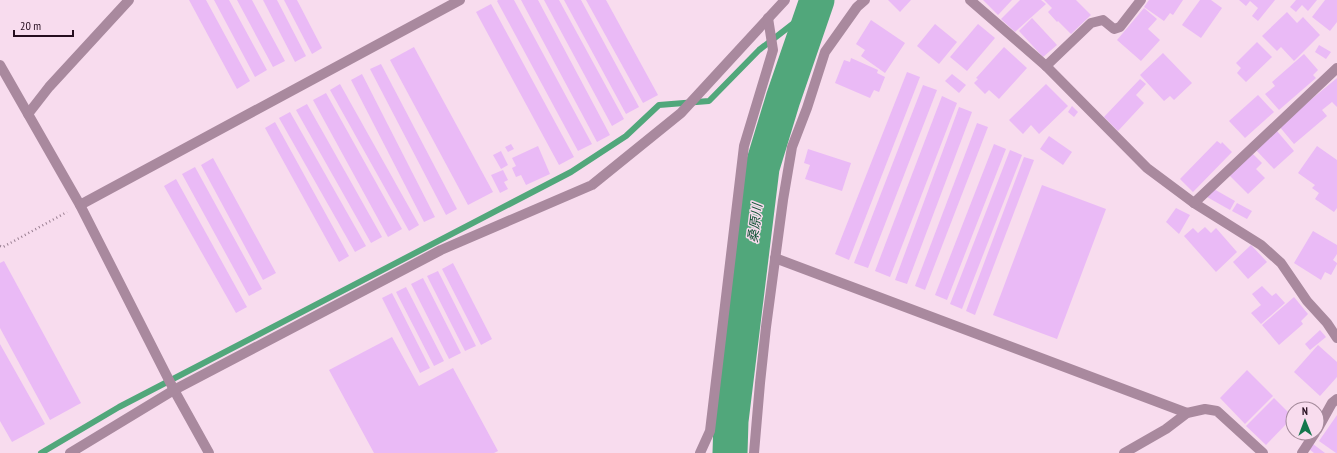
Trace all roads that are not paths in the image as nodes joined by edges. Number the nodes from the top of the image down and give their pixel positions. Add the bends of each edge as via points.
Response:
1 (128, 0) edge
2 (460, 0) edge
3 (785, 0) edge
4 (865, 0) edge
5 (970, 0) edge
6 (1141, 0) edge
7 (768, 18) junction
8 (0, 65) edge
9 (1046, 66) junction
10 (1337, 68) edge
11 (28, 114) junction
12 (1194, 203) junction
13 (80, 205) junction
14 (775, 258) junction
15 (1337, 338) edge
16 (174, 390) junction
17 (1337, 399) edge
18 (1187, 413) junction
19 (1325, 416) edge
20 (1310, 441) edge
21 (70, 453) edge
22 (209, 453) edge
23 (700, 453) edge
24 (754, 453) edge
25 (1124, 453) edge
26 (1263, 453) edge
27 (1302, 453) edge

1 - 11 street via 49,86
2 - 13 street
3 - 7 street
4 - 14 street via 857,7 825,52 792,147
5 - 9 street
6 - 9 street via 1120,27 1114,29 1103,20 1091,23
7 - 16 street via 680,113 592,185 441,250
7 - 23 street via 773,50 744,146 710,431
8 - 11 street
9 - 12 street via 1147,168
10 - 12 street
11 - 13 street
12 - 15 street via 1261,245 1280,263
13 - 16 street
14 - 18 street
14 - 24 street
16 - 21 street
16 - 22 street
17 - 19 street
18 - 25 street via 1166,429
18 - 26 street via 1205,409 1217,411
20 - 27 street

